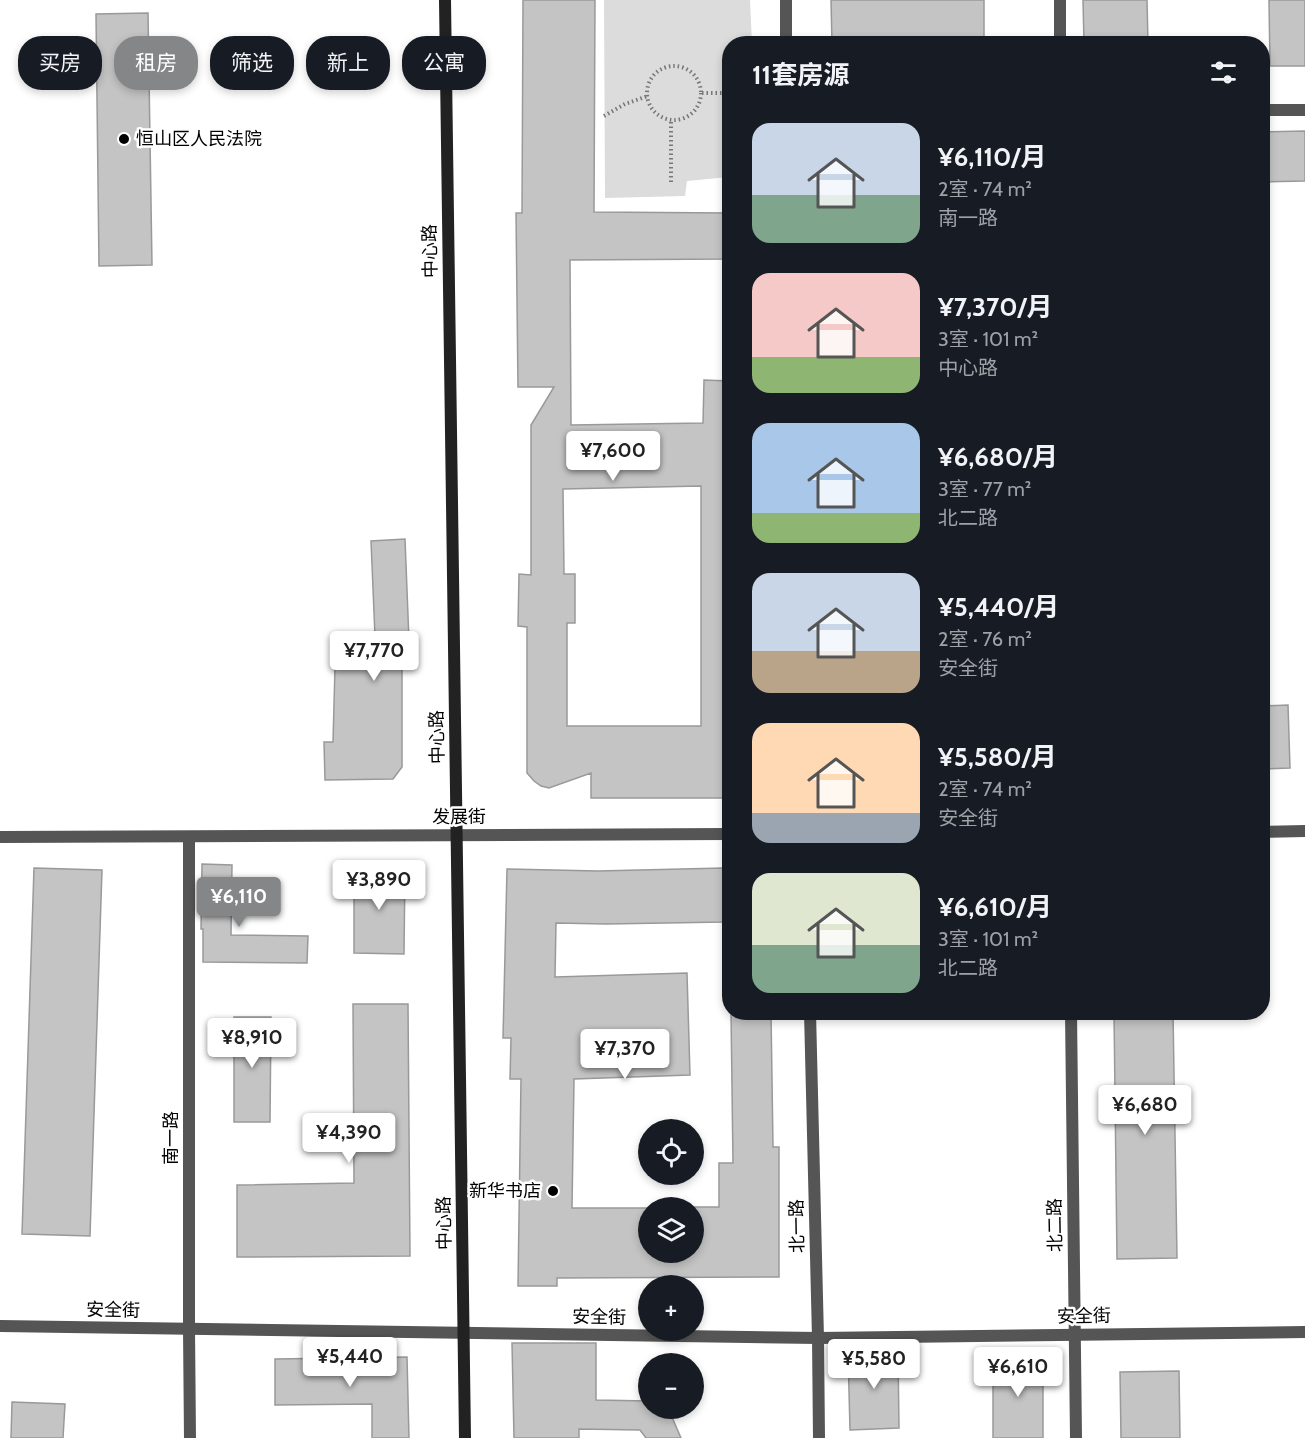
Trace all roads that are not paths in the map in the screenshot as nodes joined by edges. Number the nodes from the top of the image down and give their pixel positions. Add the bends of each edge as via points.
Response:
1 (445, 0) edge
2 (786, 0) edge
3 (1059, 0) edge
4 (786, 36) edge
5 (1060, 36) edge
6 (1270, 110) edge
7 (1305, 110) edge
8 (1305, 831) edge
9 (1270, 832) edge
10 (722, 834) edge
11 (456, 835) junction
12 (0, 837) edge
13 (189, 837) junction
14 (810, 1020) edge
15 (1071, 1020) edge
16 (0, 1326) edge
17 (189, 1329) junction
18 (1305, 1332) edge
19 (463, 1333) junction
20 (1074, 1334) junction
21 (818, 1338) junction
22 (190, 1438) edge
23 (465, 1438) edge
24 (819, 1438) edge
25 (1076, 1438) edge

1 - 11 street, 中心路
2 - 4 street
3 - 5 street
6 - 7 street
8 - 9 street
10 - 11 street, 发展街
11 - 13 street, 发展街
11 - 19 street, 中心路
12 - 13 street, 发展街
13 - 17 street, 南一路
14 - 21 street, 北一路
15 - 20 street, 北二路
16 - 17 street, 安全街
17 - 19 street, 安全街
17 - 22 street, 南一路
18 - 20 street, 安全街
19 - 21 street, 安全街
19 - 23 street, 中心路
20 - 21 street, 安全街
20 - 25 street, 北二路
21 - 24 street, 北一路

